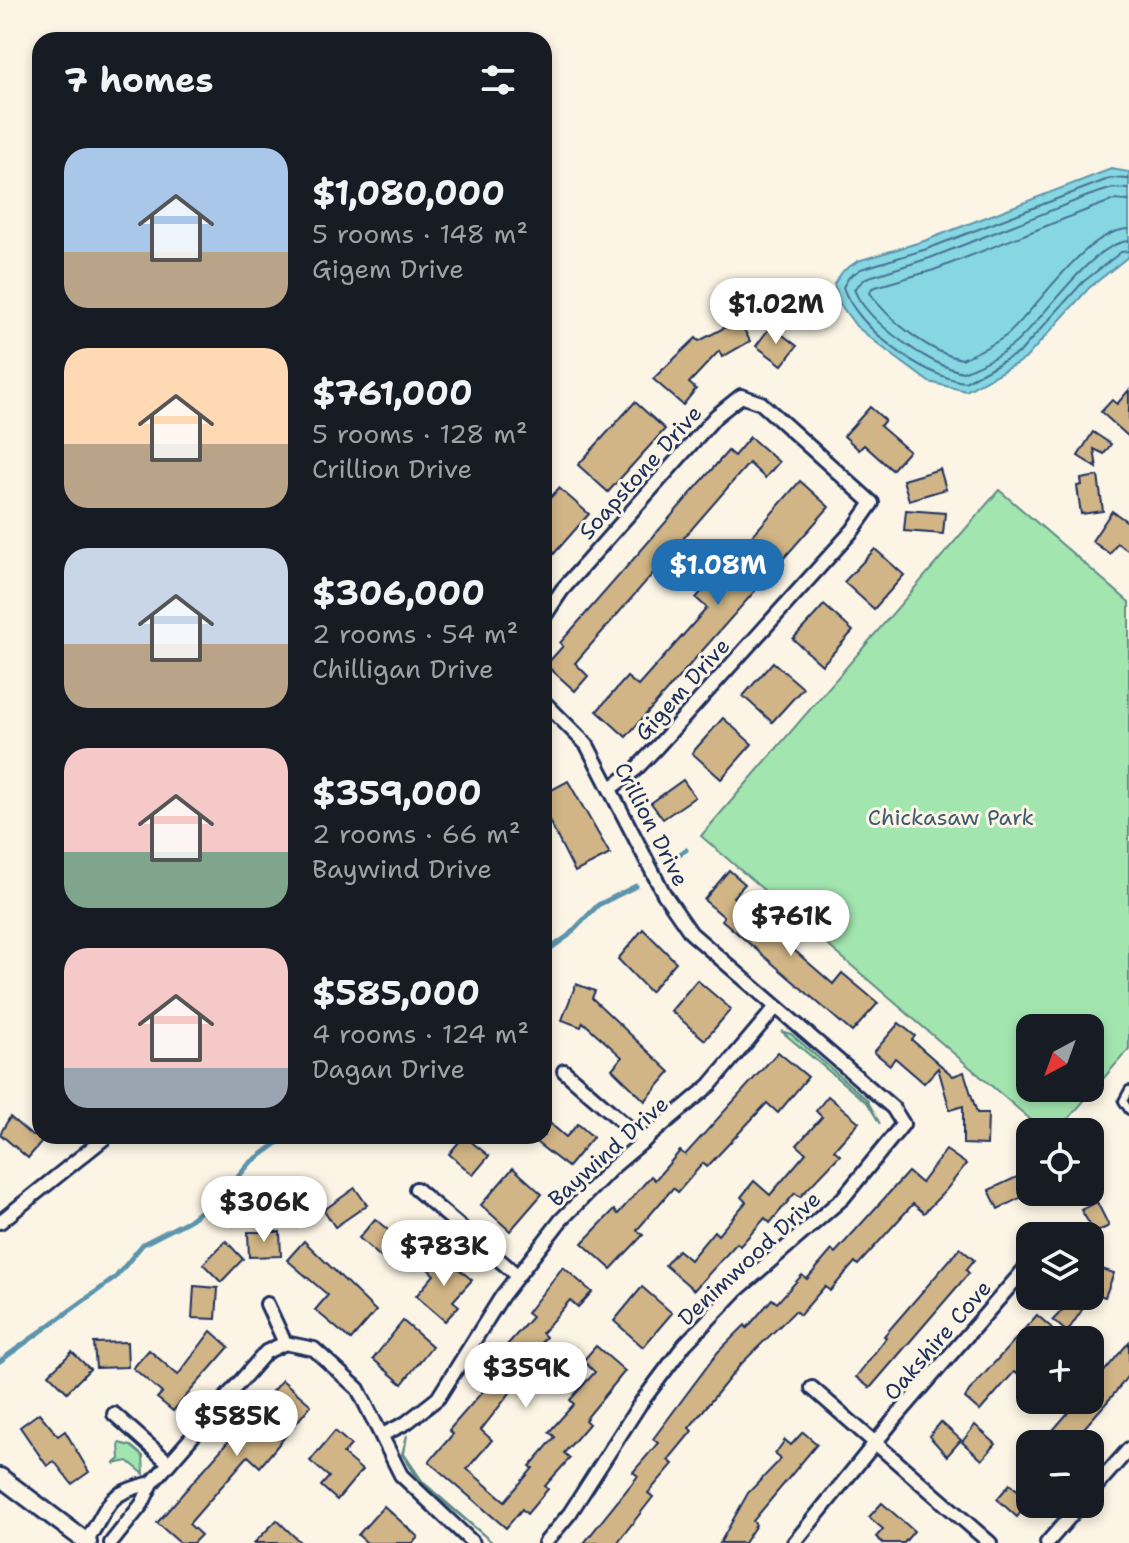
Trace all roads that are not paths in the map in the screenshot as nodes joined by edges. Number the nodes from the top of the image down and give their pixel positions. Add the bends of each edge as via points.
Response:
1 (741, 396) joint
2 (552, 605) edge
3 (552, 710) edge
4 (611, 788) junction
5 (776, 1007) junction
6 (564, 1071) dead end
7 (1129, 1090) edge
8 (1129, 1110) edge
9 (903, 1124) joint
10 (644, 1141) junction
11 (97, 1144) edge
12 (416, 1189) dead end
13 (0, 1222) edge
14 (517, 1275) junction
15 (1016, 1279) edge
16 (267, 1304) dead end
17 (285, 1343) junction
18 (812, 1388) dead end
19 (114, 1414) dead end
20 (382, 1435) junction
21 (875, 1444) junction
22 (1129, 1449) edge
23 (169, 1463) junction
24 (0, 1477) edge
25 (1104, 1477) edge
26 (152, 1483) junction
27 (1069, 1518) edge
28 (87, 1542) edge
29 (469, 1542) edge
30 (111, 1543) edge
31 (545, 1543) edge
32 (794, 1543) edge
33 (990, 1543) edge
34 (1047, 1543) edge

1 - 2 street, Soapstone Drive via 716,416
1 - 4 street, Gigem Drive via 761,403 872,503 657,747
3 - 4 street, Crillion Drive via 587,745
4 - 5 street, Crillion Drive via 676,913 701,942
5 - 9 street, Crillion Drive via 893,1108
5 - 10 street, Baywind Drive via 710,1085
6 - 10 street
7 - 8 lane via 1123,1101
9 - 31 street, Denimwood Drive via 843,1198 737,1290 691,1338
10 - 14 street, Baywind Drive via 571,1210
11 - 13 street
12 - 14 street
14 - 20 street, Baywind Drive via 438,1398
15 - 21 street, Oakshire Cove
16 - 17 street
17 - 20 street via 314,1349 347,1378
17 - 23 street via 266,1352
18 - 21 street
19 - 23 street
20 - 29 street via 409,1485
21 - 32 street, Oakshire Cove
21 - 33 street
22 - 25 street
23 - 26 street
24 - 28 street
26 - 28 street via 110,1499
26 - 30 street
27 - 34 street

